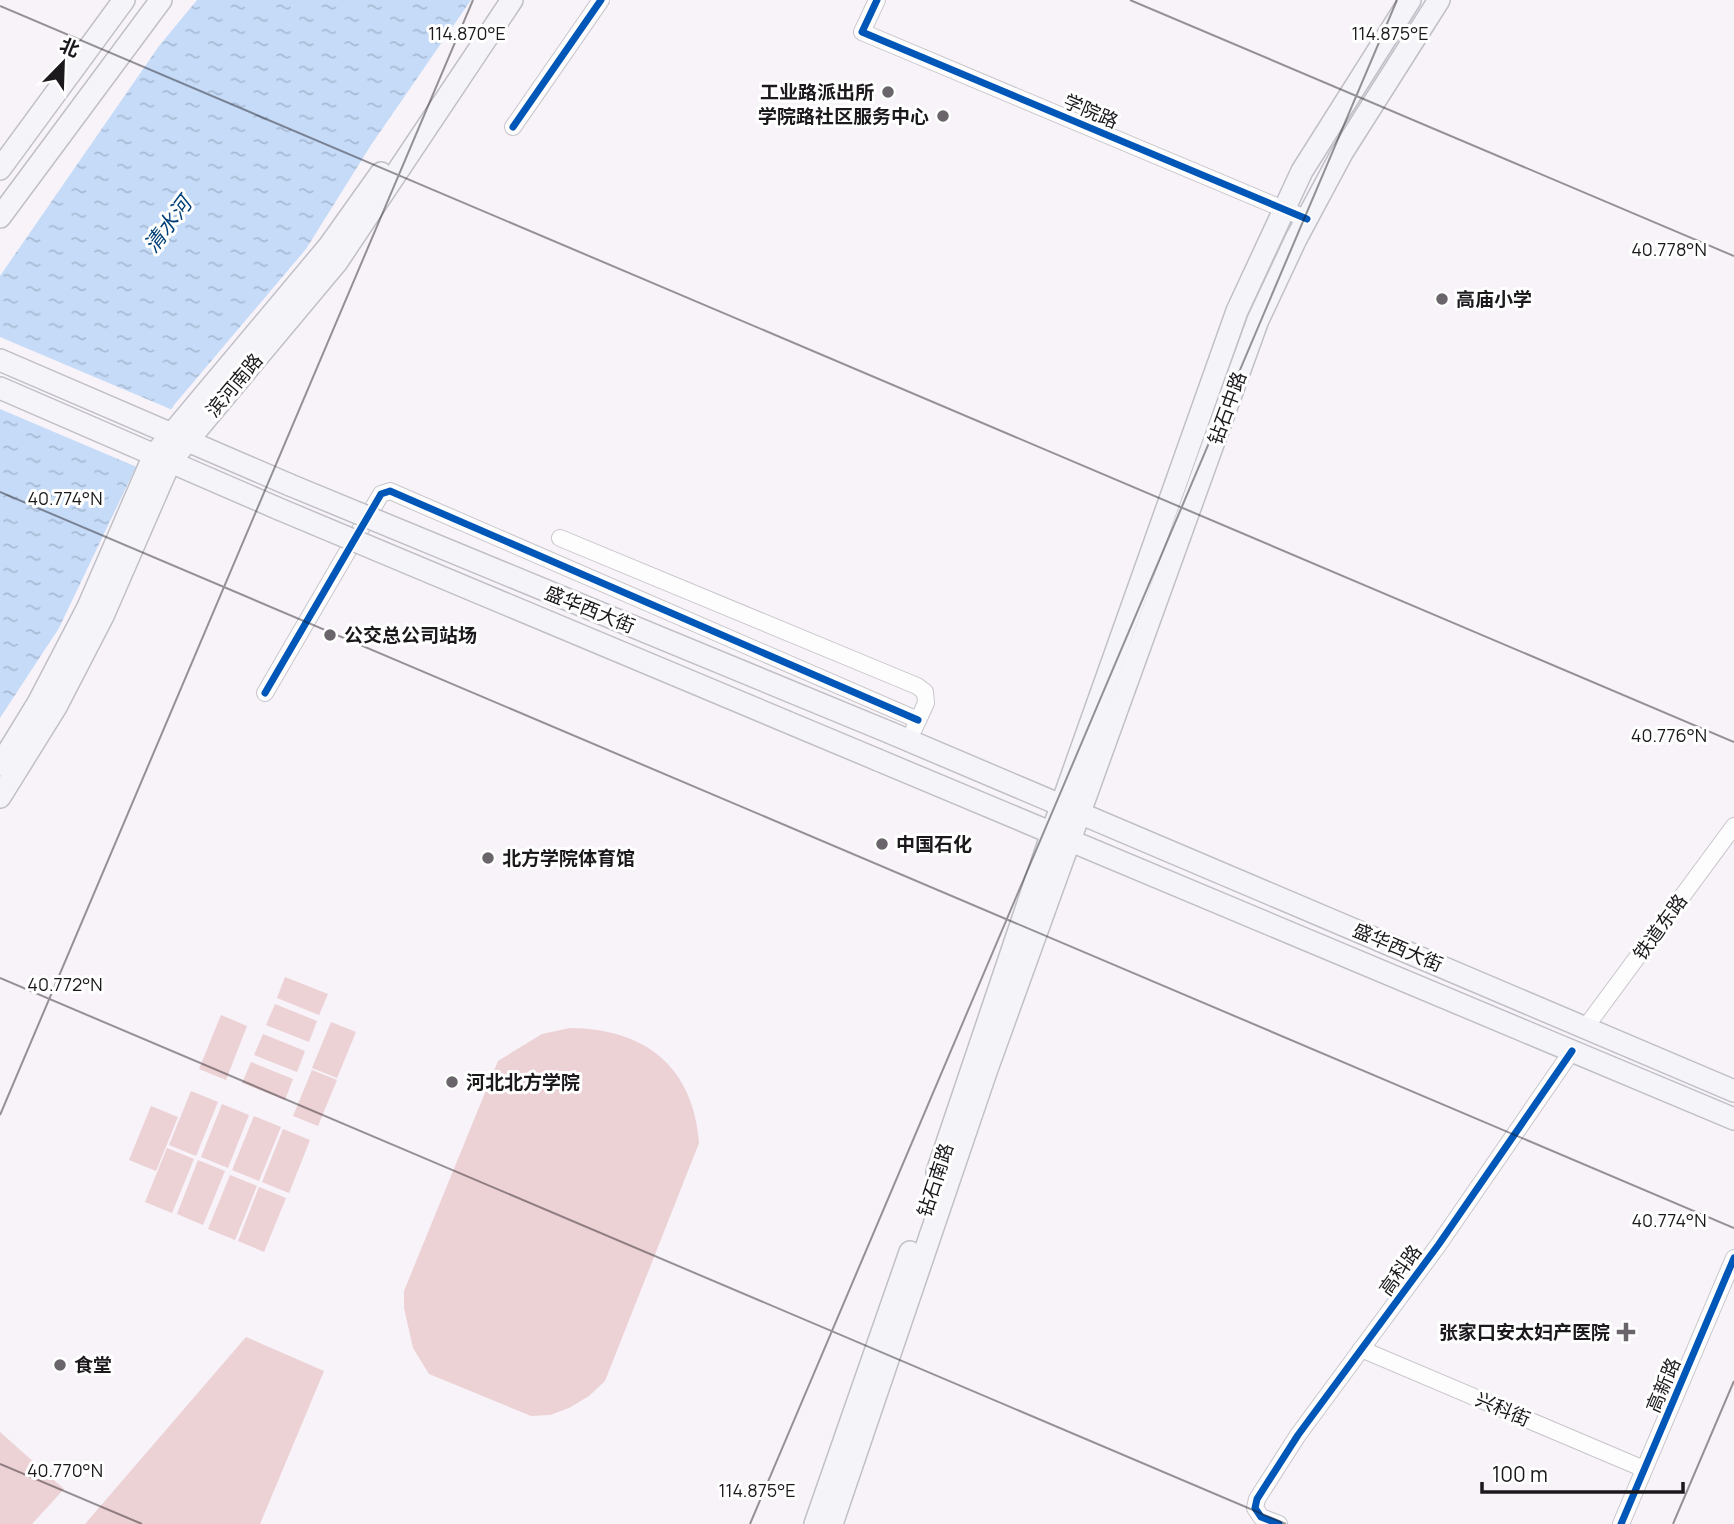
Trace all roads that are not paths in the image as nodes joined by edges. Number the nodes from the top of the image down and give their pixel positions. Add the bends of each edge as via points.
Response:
1 (124, 0) edge
2 (160, 0) edge
3 (495, 0) edge
4 (512, 0) edge
5 (601, 0) edge
6 (877, 0) edge
7 (1410, 0) edge
8 (1439, 0) edge
9 (513, 127) dead end
10 (0, 169) edge
11 (1284, 209) junction
12 (0, 217) edge
13 (1307, 219) junction
14 (0, 360) edge
15 (0, 388) edge
16 (173, 435) junction
17 (158, 457) junction
18 (560, 538) dead end
19 (265, 693) dead end
20 (918, 720) junction
21 (900, 737) junction
22 (0, 765) edge
23 (0, 797) edge
24 (1070, 810) junction
25 (1734, 826) edge
26 (1061, 838) junction
27 (1328, 918) junction
28 (1317, 944) junction
29 (1585, 1028) junction
30 (1572, 1051) junction
31 (1734, 1091) edge
32 (1734, 1119) edge
33 (1734, 1258) edge
34 (1361, 1349) junction
35 (1644, 1469) junction
36 (815, 1524) edge
37 (831, 1524) edge
38 (1279, 1524) edge
39 (1621, 1524) edge

1 - 10 main road
2 - 12 main road
3 - 16 main road, 滨河南路 via 329,246
4 - 16 main road, 滨河南路 via 337,262
5 - 9 street
6 - 11 street, 学院路 via 862,32
7 - 11 main road, 钻石中路 via 1302,171
8 - 13 main road, 钻石中路 via 1342,153
11 - 13 street, 学院路
11 - 24 main road, 钻石中路 via 1222,350
13 - 24 main road, 钻石中路 via 1258,320
14 - 16 main road, 盛华西大街
15 - 17 main road, 盛华西大街
16 - 17 main road, 滨河南路
16 - 21 main road, 盛华西大街, bridge
17 - 22 main road, 滨河南路 via 88,607
17 - 23 main road, 滨河南路 via 103,616 56,707
17 - 26 main road, 盛华西大街, bridge
18 - 20 street via 916,686 925,692 926,703
19 - 20 street via 381,494 390,491
20 - 21 street
21 - 24 main road, 盛华西大街
24 - 26 main road, 钻石中路
24 - 27 main road, 盛华西大街
25 - 29 street, 铁道东路
26 - 28 main road, 盛华西大街
26 - 36 main road, 钻石南路
26 - 37 main road, 钻石南路
27 - 28 main road
27 - 29 main road, 盛华西大街
28 - 30 main road, 盛华西大街
29 - 31 main road, 盛华西大街
30 - 32 main road, 盛华西大街
30 - 34 street, 高科路
33 - 35 street, 高新路
34 - 35 street, 兴科街
34 - 38 street, 高科路 via 1257,1499 1255,1508 1262,1517
35 - 39 street, 高新路

